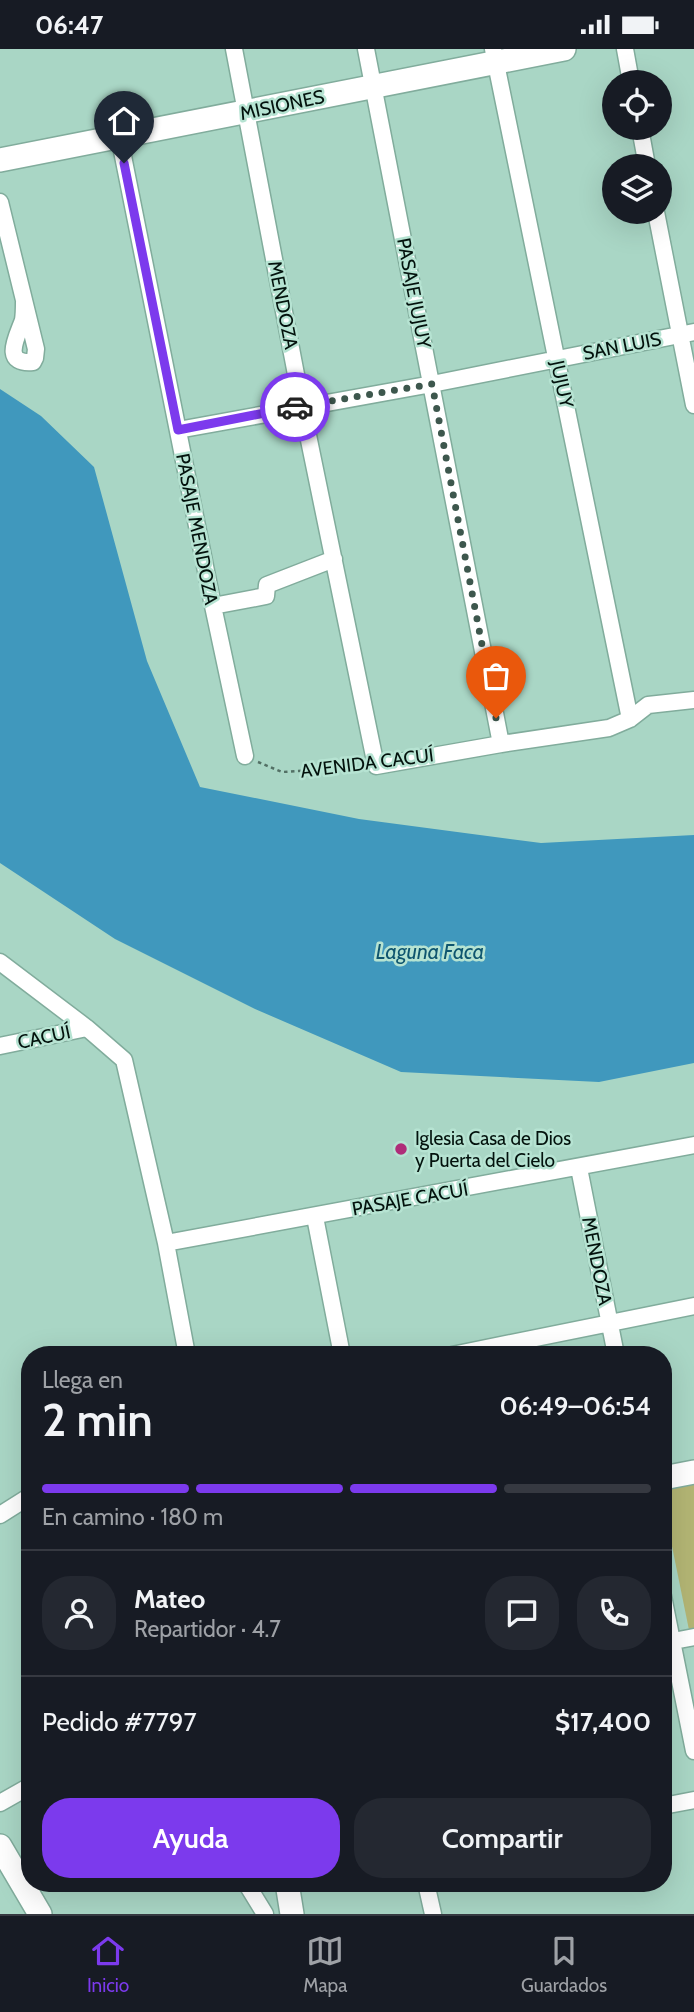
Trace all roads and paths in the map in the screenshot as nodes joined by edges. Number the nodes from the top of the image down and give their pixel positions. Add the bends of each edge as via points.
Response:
1 (234, 49) edge
2 (366, 49) edge
3 (564, 49) edge
4 (625, 49) edge
5 (494, 56) edge
6 (629, 70) edge
7 (373, 86) junction
8 (247, 112) junction
9 (119, 136) junction
10 (0, 160) edge
11 (0, 202) edge
12 (659, 224) edge
13 (24, 302) dead end
14 (687, 333) edge
15 (557, 359) junction
16 (432, 384) junction
17 (694, 405) edge
18 (302, 406) junction
19 (178, 430) junction
20 (334, 559) junction
21 (213, 605) junction
22 (694, 700) edge
23 (630, 719) junction
24 (501, 744) junction
25 (245, 757) joint
26 (376, 766) junction
27 (0, 962) edge
28 (87, 1028) junction
29 (0, 1046) edge
30 (694, 1145) edge
31 (579, 1168) junction
32 (315, 1217) junction
33 (166, 1243) junction
34 (694, 1306) edge
35 (609, 1322) junction
36 (185, 1346) edge
37 (340, 1346) edge
38 (495, 1346) edge
39 (614, 1346) edge
40 (694, 1472) edge
41 (672, 1476) edge
42 (21, 1507) edge
43 (0, 1515) edge
44 (694, 1637) edge
45 (672, 1641) edge
46 (672, 1662) edge
47 (694, 1751) edge
48 (21, 1791) edge
49 (694, 1800) edge
50 (0, 1803) edge
51 (672, 1804) edge
52 (0, 1846) edge
53 (0, 1874) edge
54 (21, 1882) edge
55 (27, 1892) edge
56 (252, 1892) edge
57 (288, 1892) edge
58 (428, 1892) edge
59 (23, 1914) edge
60 (40, 1914) edge
61 (265, 1914) edge
62 (292, 1914) edge
63 (433, 1914) edge

1 - 8 street, MENDOZA
2 - 7 street, PASAJE JUJUY
3 - 5 street, MISIONES
4 - 6 street
5 - 7 street, MISIONES
5 - 15 street, JUJUY
7 - 8 street, MISIONES
7 - 16 street, PASAJE JUJUY
8 - 9 street, MISIONES
8 - 18 street, MENDOZA
9 - 10 street, MISIONES
9 - 19 street, PASAJE MENDOZA
11 - 13 street
12 - 14 street
14 - 15 street, SAN LUIS
14 - 17 street
15 - 16 street, SAN LUIS
15 - 23 street, JUJUY
16 - 18 street, SAN LUIS
16 - 24 street, PASAJE JUJUY
18 - 19 street, SAN LUIS
18 - 20 street, MENDOZA
19 - 21 street, PASAJE MENDOZA
20 - 21 street via 267,585 266,596
20 - 26 street, MENDOZA
21 - 25 street, PASAJE MENDOZA
22 - 23 street, AVENIDA CACUÍ via 648,705
23 - 24 street, AVENIDA CACUÍ via 609,728
24 - 26 street, AVENIDA CACUÍ
25 - 26 path, AVENIDA CACUÍ via 282,772
27 - 28 street
28 - 29 street, CACUÍ
28 - 33 street via 124,1060
30 - 31 street, PASAJE CACUÍ
31 - 32 street, PASAJE CACUÍ
31 - 35 street, MENDOZA
32 - 33 street, PASAJE CACUÍ
32 - 37 street
33 - 36 street
34 - 35 street
35 - 38 street
35 - 39 street, MENDOZA
40 - 41 street
42 - 43 street
44 - 45 street
46 - 47 street
48 - 50 street
49 - 51 street
52 - 54 street
53 - 59 street
55 - 60 street
56 - 61 street
57 - 62 street
58 - 63 street

